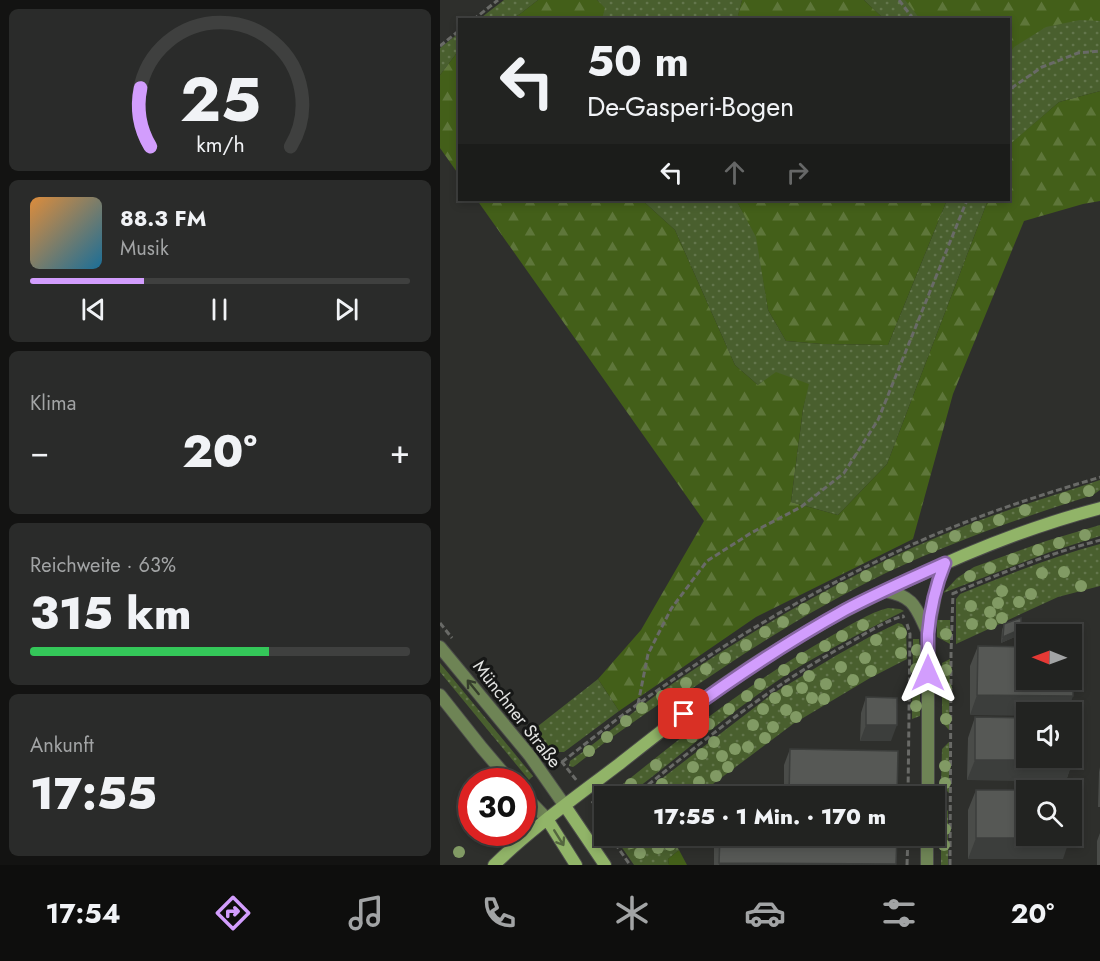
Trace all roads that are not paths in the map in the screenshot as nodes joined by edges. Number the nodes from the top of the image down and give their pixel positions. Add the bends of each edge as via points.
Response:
1 (1100, 508) edge
2 (945, 563) junction
3 (884, 591) junction
4 (928, 633) junction
5 (440, 647) edge
6 (440, 695) edge
7 (499, 768) edge
8 (928, 786) edge
9 (565, 806) junction
10 (536, 808) edge
11 (547, 819) junction
12 (928, 846) edge
13 (494, 865) edge
14 (576, 865) edge
15 (605, 865) edge
16 (927, 865) edge

1 - 2 main road
2 - 3 main road
2 - 4 street
3 - 4 street via 910,600
3 - 9 main road via 737,675
4 - 8 street
9 -> 5 street, Münchner Straße via 530,756
6 - 7 street
9 - 11 main road
9 - 15 main road
10 - 11 street
11 - 13 main road
11 -> 14 main road
12 - 16 street

